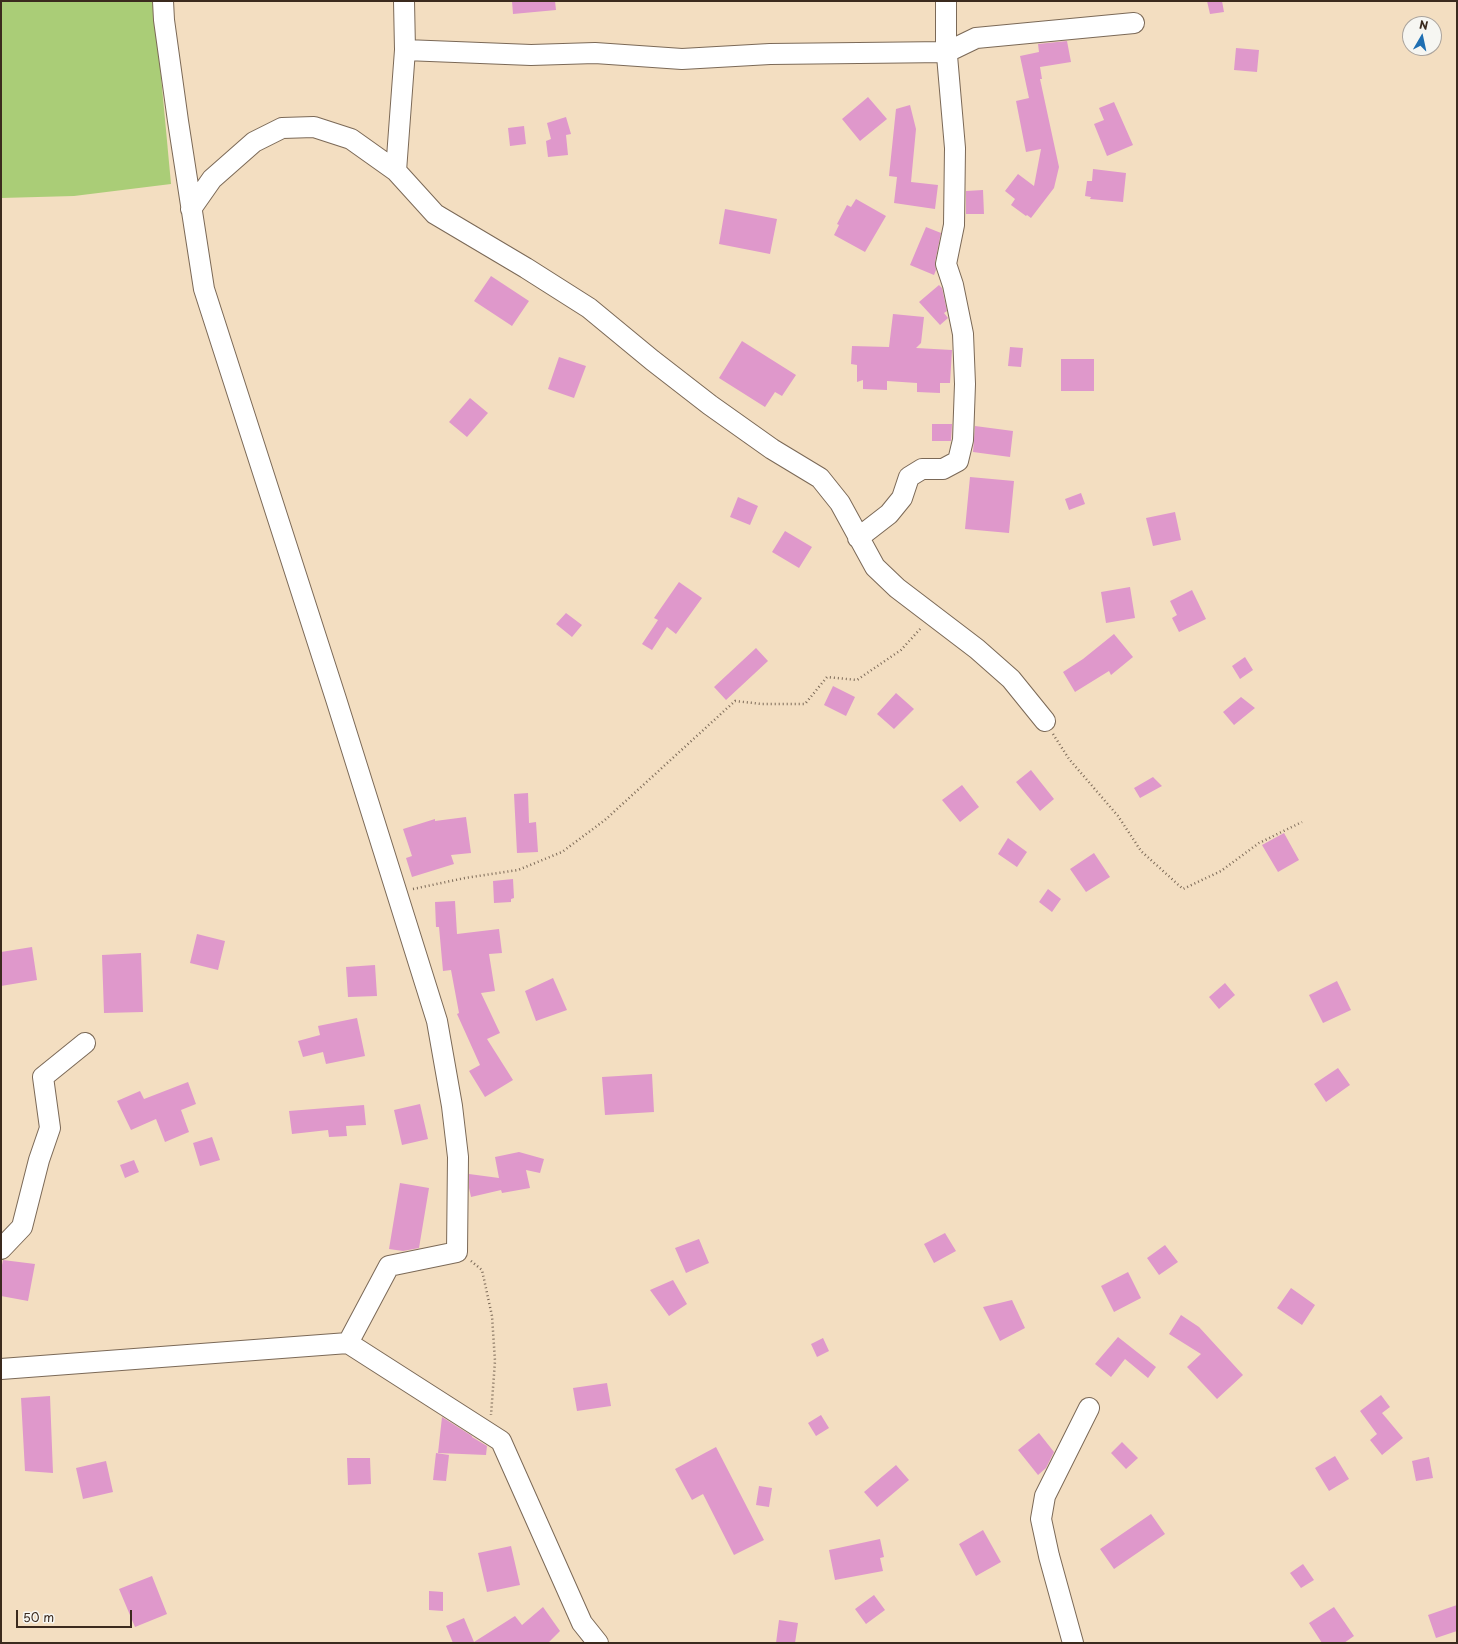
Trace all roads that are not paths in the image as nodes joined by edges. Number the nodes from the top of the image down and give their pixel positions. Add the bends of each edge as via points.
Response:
1 (163, 1) edge
2 (404, 1) edge
3 (946, 1) edge
4 (1134, 23) dead end
5 (405, 50) junction
6 (947, 52) junction
7 (396, 171) junction
8 (191, 209) junction
9 (858, 538) junction
10 (1045, 721) road end
11 (85, 1043) dead end
12 (1, 1249) edge
13 (348, 1343) junction
14 (1, 1369) edge
15 (1089, 1408) dead end
16 (598, 1643) edge
17 (1073, 1643) edge

1 - 8 street
2 - 5 street
3 - 6 street
4 - 6 street via 976,38
5 - 6 street via 531,55 595,53 682,59 770,54
5 - 7 street
6 - 9 street via 955,148 954,225 946,264 963,334 963,440 958,461 943,469 922,469 909,477 902,498 889,514
7 - 8 street via 351,139 314,127 282,128 254,142 212,179
7 - 9 street via 435,214 589,308 710,405 772,449 820,478 840,503
8 - 13 street via 204,289 436,1021 452,1106 458,1157 457,1252 389,1266
9 - 10 street via 875,567 897,588 1011,679
11 - 12 street via 43,1077 50,1128 22,1227
13 - 14 street
13 - 16 street via 500,1441 582,1624
15 - 17 street via 1045,1496 1041,1519

